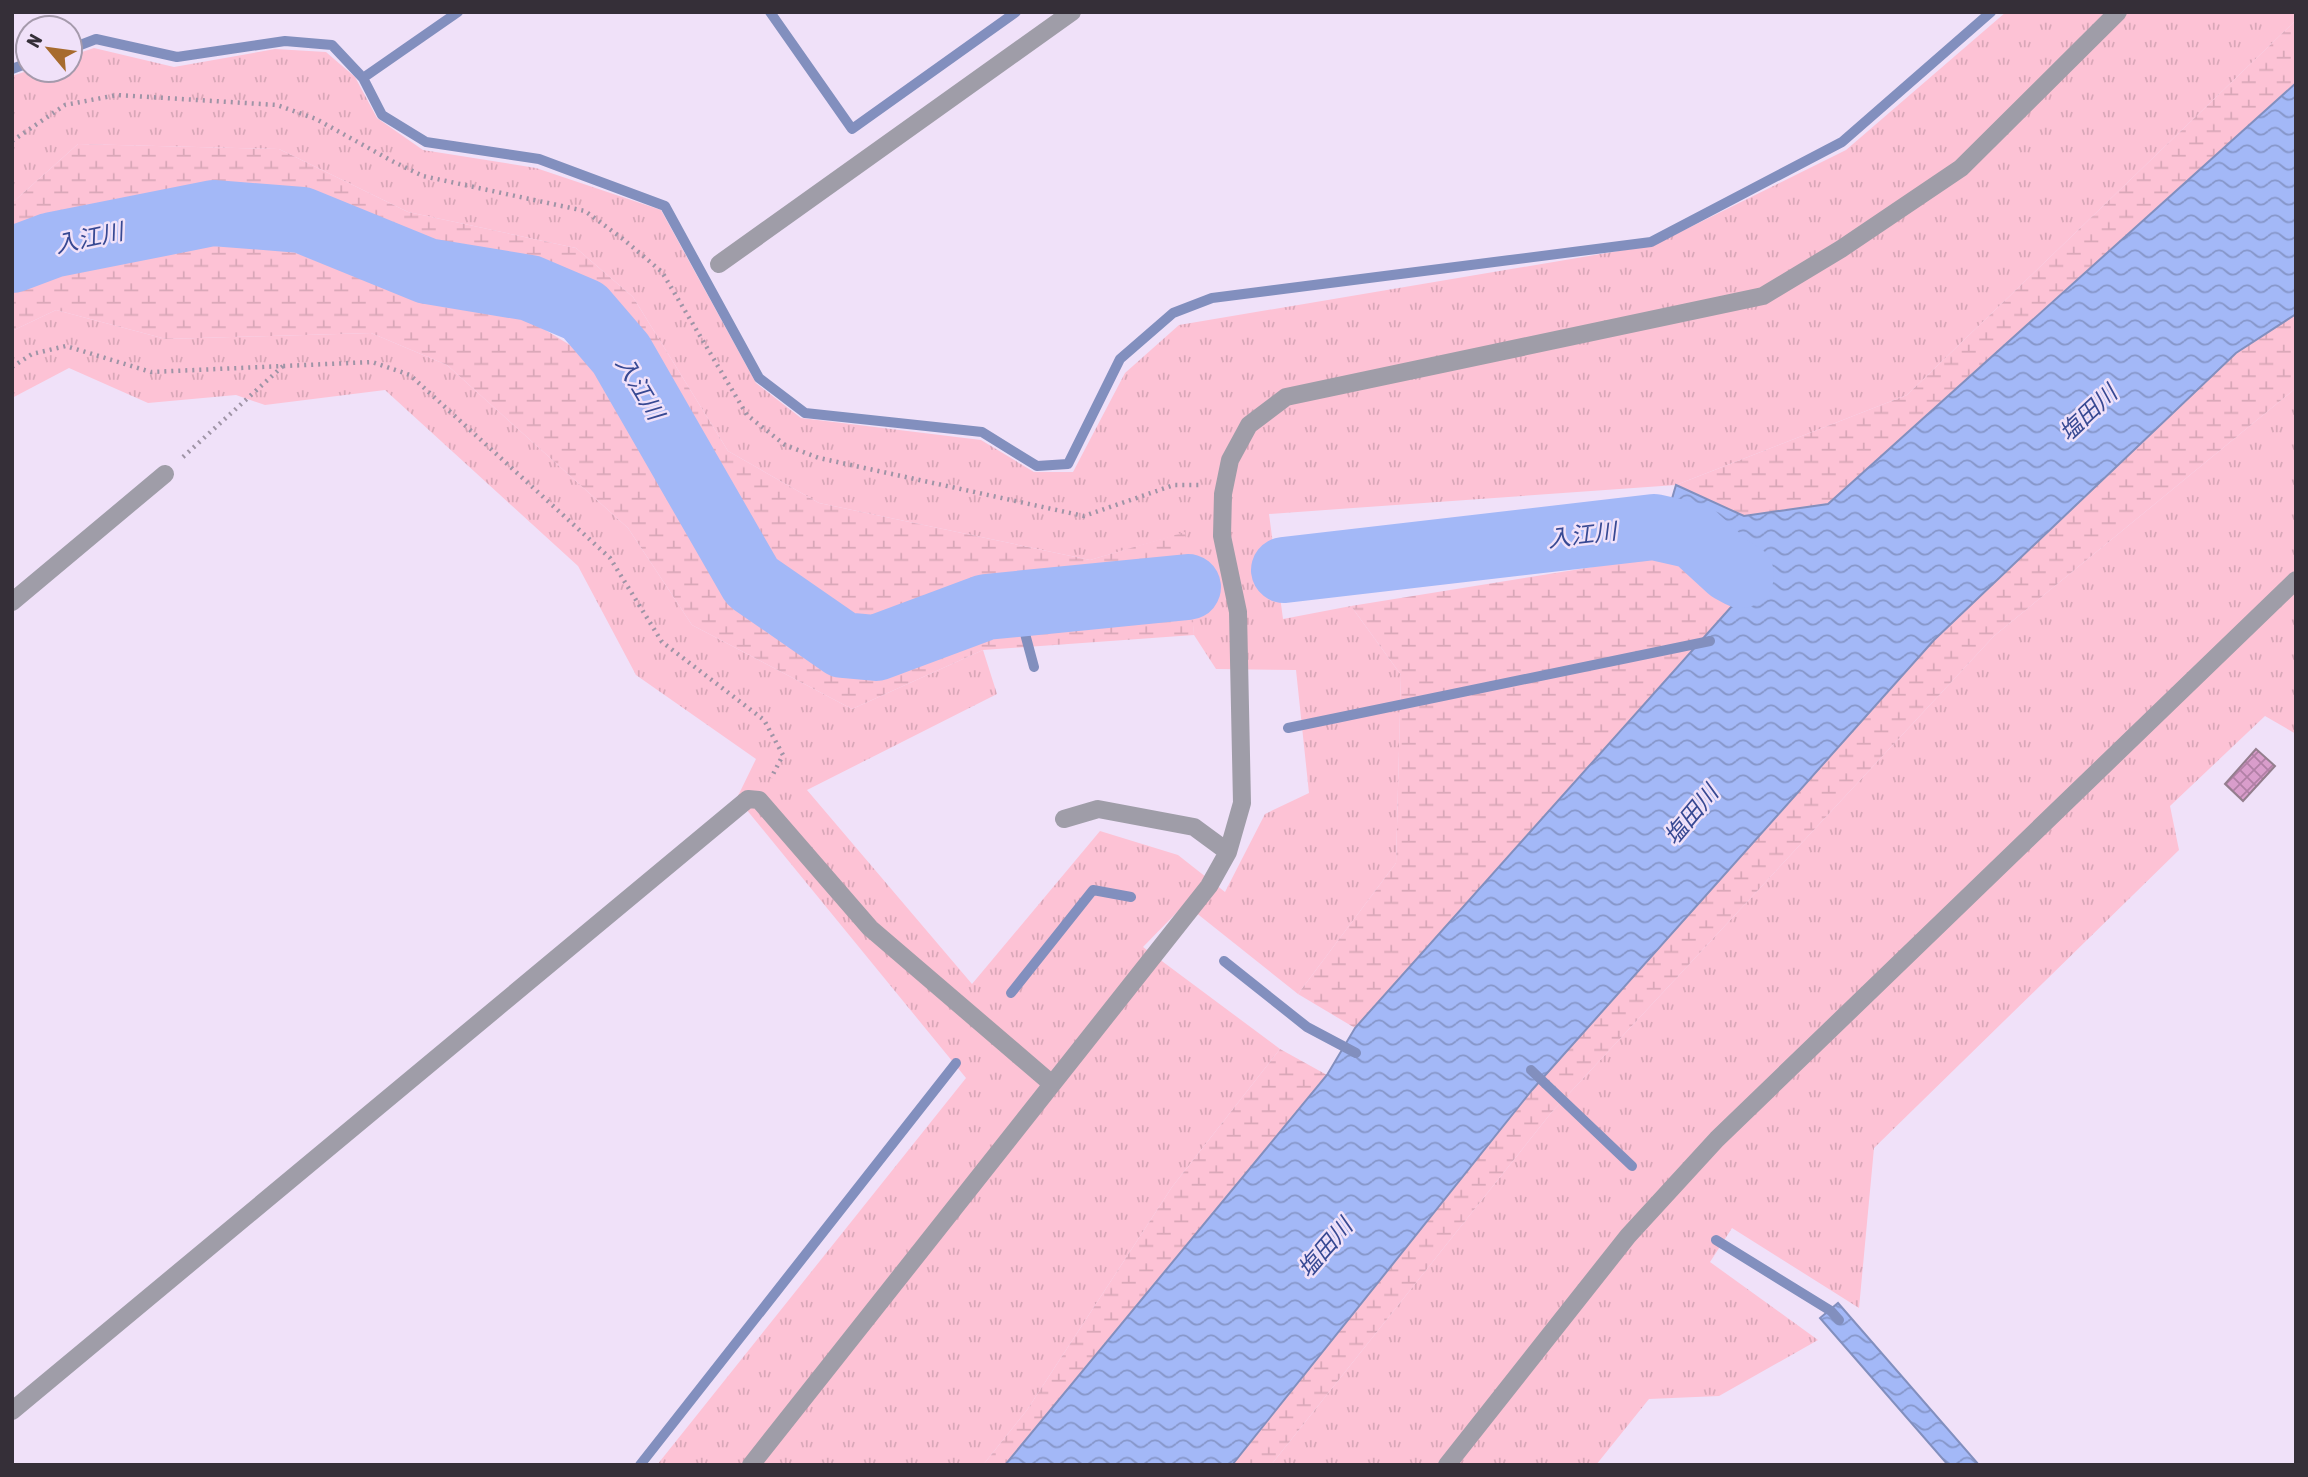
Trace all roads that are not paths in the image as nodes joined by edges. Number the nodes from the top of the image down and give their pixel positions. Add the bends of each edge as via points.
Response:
1 (1072, 12) edge
2 (2119, 12) edge
3 (719, 264) dead end
4 (165, 474) road end
5 (2296, 580) edge
6 (12, 602) edge
7 (1064, 819) dead end
8 (1228, 852) junction
9 (1052, 1084) junction
10 (12, 1411) edge
11 (751, 1465) edge
12 (1447, 1465) edge

1 - 3 street
2 - 8 street via 1961,168 1763,296 1286,397 1248,425 1230,460 1223,494 1222,536 1238,612 1242,803
4 - 6 street
5 - 12 street via 1717,1139 1628,1236
7 - 8 street via 1098,809 1194,827
8 - 9 street via 1209,886
9 - 10 street via 870,928 760,800 748,799
9 - 11 street

